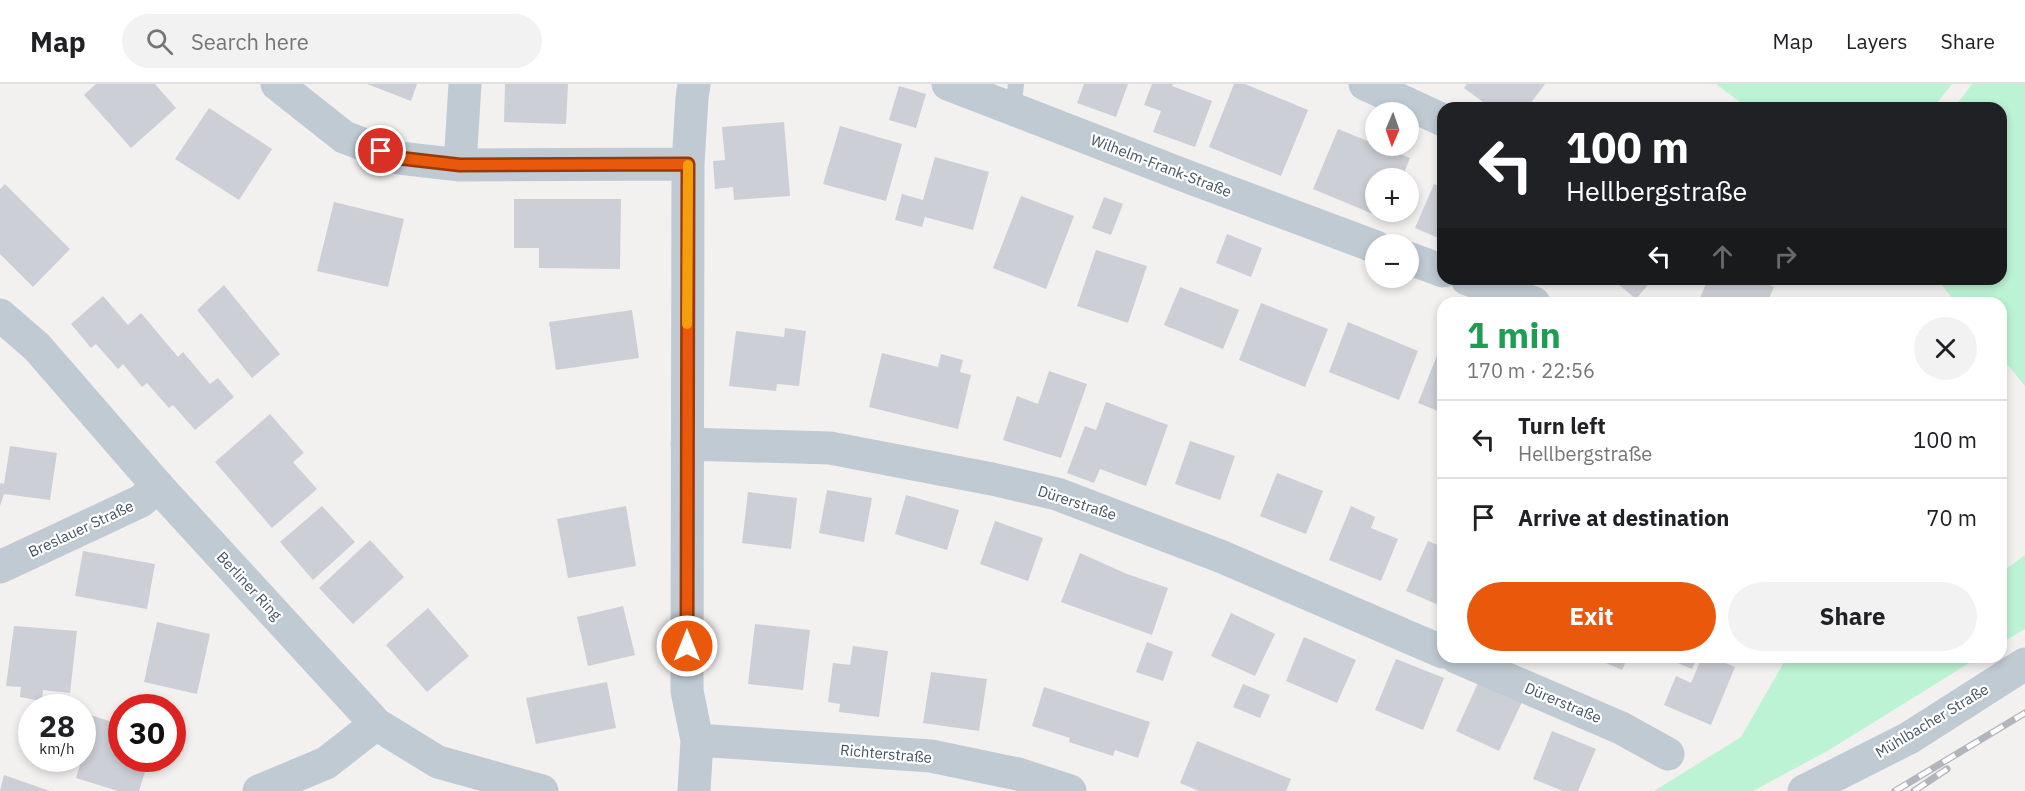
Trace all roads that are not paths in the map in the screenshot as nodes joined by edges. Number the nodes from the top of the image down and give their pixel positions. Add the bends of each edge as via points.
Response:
1 (277, 84) edge
2 (465, 84) edge
3 (694, 84) edge
4 (948, 84) edge
5 (1365, 84) edge
6 (1015, 97) edge
7 (1437, 117) edge
8 (688, 164) junction
9 (460, 165) junction
10 (1365, 242) edge
11 (1419, 262) edge
12 (1437, 269) edge
13 (1484, 285) edge
14 (1517, 297) edge
15 (0, 315) edge
16 (687, 444) junction
17 (158, 486) junction
18 (0, 567) edge
19 (1437, 649) edge
20 (1470, 663) edge
21 (2025, 664) edge
22 (376, 724) junction
23 (697, 740) junction
24 (1668, 754) dead end
25 (259, 791) edge
26 (542, 791) edge
27 (694, 791) edge
28 (1071, 791) edge
29 (1804, 791) edge

1 - 9 street via 344,137 399,158
2 - 9 street
3 - 8 street
4 - 6 street, Wilhelm-Frank-Straße
5 - 7 street
6 - 10 street, Wilhelm-Frank-Straße via 1180,174
8 - 9 street
8 - 16 street
11 - 12 street
13 - 14 street
15 - 17 street, Berliner Ring via 37,347
16 - 19 street, Dürerstraße via 830,448 1057,494 1220,556
16 - 23 street via 687,690
17 - 18 street, Breslauer Straße via 141,501
17 - 22 street, Berliner Ring
20 - 24 street, Dürerstraße via 1621,728
21 - 29 street, Mühlbacher Straße via 1909,738
22 - 25 street via 326,763
22 - 26 street, Berliner Ring via 438,762
23 - 27 street
23 - 28 street, Richterstraße via 931,756 1018,774

